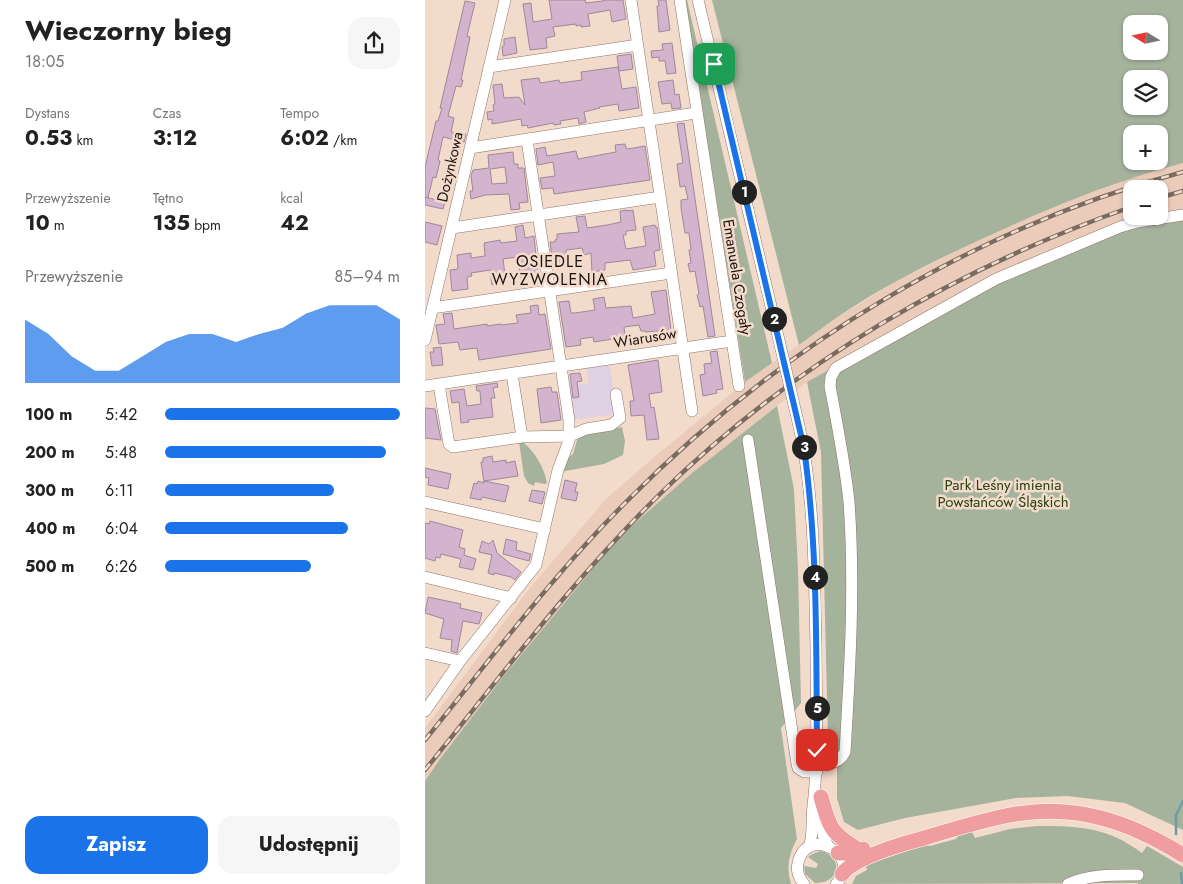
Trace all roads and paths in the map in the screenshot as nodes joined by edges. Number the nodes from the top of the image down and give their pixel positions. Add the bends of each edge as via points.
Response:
1 (505, 0) edge
2 (631, 0) edge
3 (680, 0) edge
4 (698, 0) edge
5 (638, 45) junction
6 (489, 67) junction
7 (696, 113) junction
8 (649, 120) junction
9 (527, 140) junction
10 (470, 148) junction
11 (660, 197) junction
12 (539, 215) junction
13 (1183, 215) edge
14 (452, 228) junction
15 (671, 273) junction
16 (550, 290) junction
17 (432, 308) junction
18 (425, 340) edge
19 (732, 341) junction
20 (682, 348) junction
21 (561, 367) junction
22 (512, 374) junction
23 (439, 385) junction
24 (425, 386) edge
25 (739, 386) dead end
26 (616, 394) dead end
27 (692, 411) dead end
28 (570, 436) junction
29 (522, 437) junction
30 (748, 440) dead end
31 (425, 502) edge
32 (545, 529) junction
33 (425, 577) edge
34 (511, 598) junction
35 (425, 653) edge
36 (460, 661) junction
37 (425, 711) edge
38 (817, 768) junction
39 (821, 797) junction
40 (809, 847) junction
41 (892, 847) junction
42 (833, 849) junction
43 (859, 850) junction
44 (1183, 856) edge
45 (1138, 875) dead end
46 (839, 879) edge
47 (805, 884) edge
48 (1068, 884) edge

1 - 6 street, Dożynkowa
2 - 5 street
3 - 7 street, Emanuela Czogały
4 - 38 street, bridge via 799,426 811,499
5 - 6 street
5 - 8 street
6 - 10 street, Dożynkowa
7 - 8 street
7 - 19 street, Emanuela Czogały
8 - 9 street
8 - 11 street
9 - 10 street
9 - 12 street
10 - 14 street, Dożynkowa
11 - 12 street
11 - 15 street
12 - 14 street
12 - 16 street
13 - 38 street via 1120,227 1018,268 836,368 830,386 845,466 851,545 850,653 845,752 836,762
14 - 17 street, Dożynkowa
15 - 16 street
15 - 20 street
16 - 17 street
16 - 21 street
17 - 18 street, Dożynkowa
19 - 20 street, Wiarusów
19 - 25 street, Emanuela Czogały
20 - 21 street, Wiarusów
20 - 27 street
21 - 22 street, Wiarusów
21 - 28 street
22 - 23 street, Wiarusów
22 - 29 street
23 - 24 street, Wiarusów
23 - 29 street via 449,444 453,447
26 - 28 street via 619,418 616,422
28 - 29 street
28 - 32 street via 558,470
30 - 38 street via 797,764 804,772
31 - 32 street
32 - 34 street via 536,565
33 - 34 street
34 - 36 street
35 - 36 street
36 - 37 street
38 - 39 street
38 - 40 street
39 - 42 street via 823,835
39 - 43 main road via 835,834
40 - 42 street via 822,844
40 - 47 street via 797,866
41 - 43 main road
41 - 44 main road via 1010,815 1061,811 1119,822
41 - 46 main road via 848,866
42 - 43 main road via 844,854
42 - 46 street via 843,864
45 - 48 street via 1097,876

